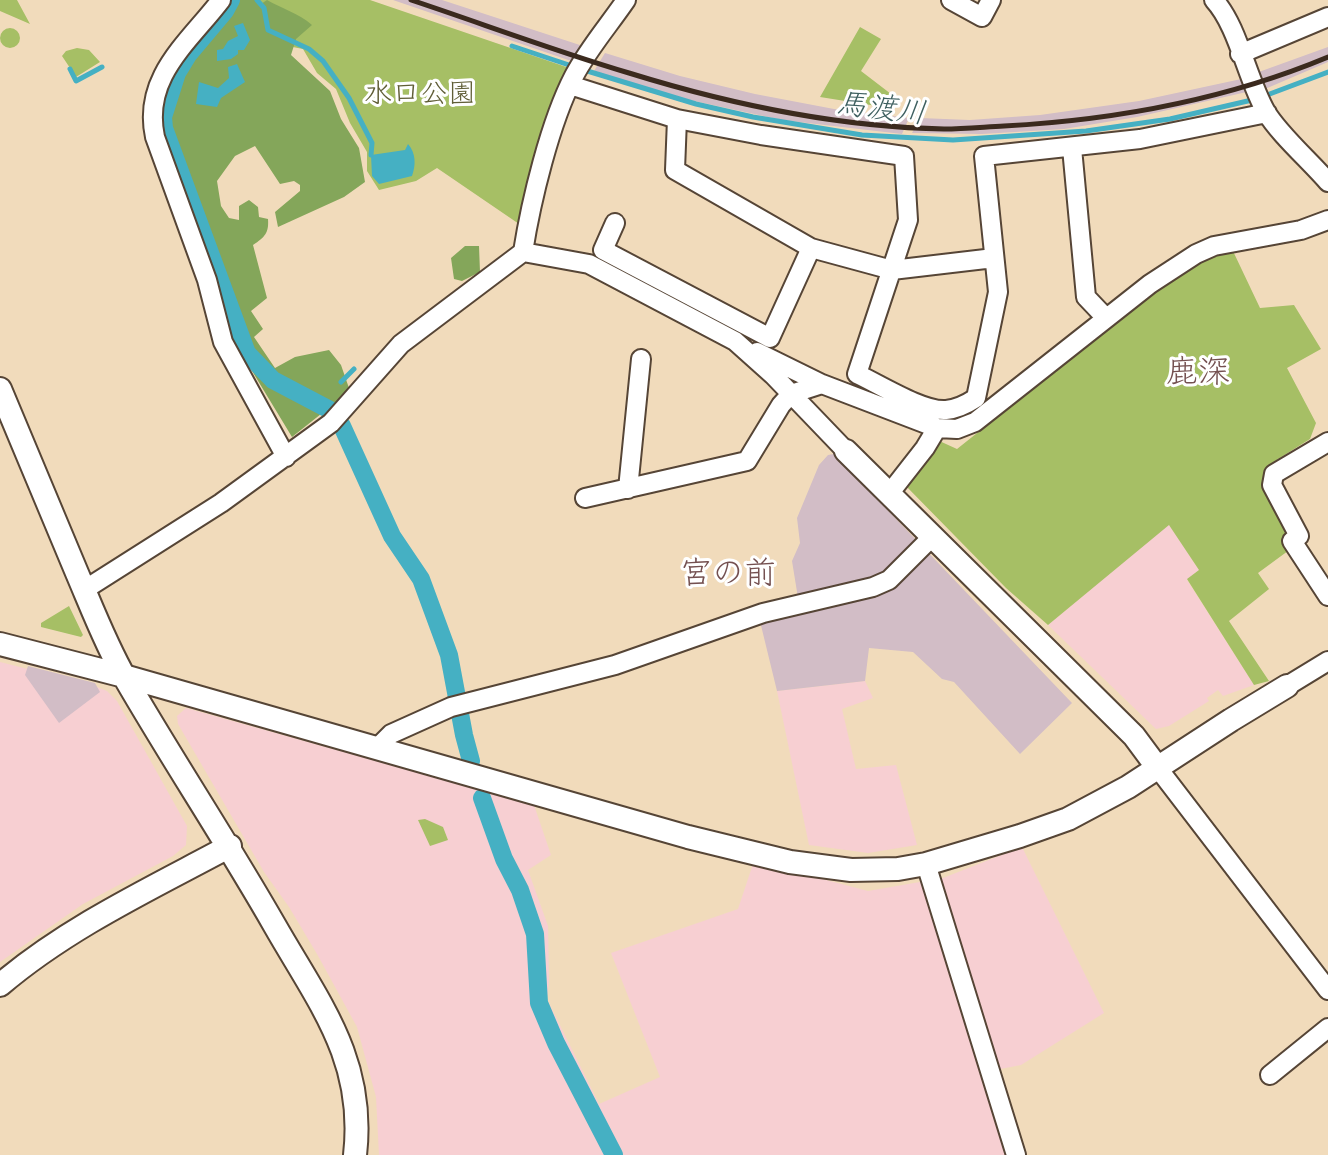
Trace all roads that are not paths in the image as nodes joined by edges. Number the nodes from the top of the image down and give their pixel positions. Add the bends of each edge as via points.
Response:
1 (221, 0) edge
2 (626, 0) edge
3 (951, 0) edge
4 (991, 0) edge
5 (1214, 0) edge
6 (1328, 17) edge
7 (1240, 54) junction
8 (576, 75) junction
9 (1267, 113) junction
10 (677, 119) junction
11 (1072, 148) junction
12 (1328, 182) edge
13 (1328, 220) edge
14 (615, 223) dead end
15 (811, 248) junction
16 (523, 252) junction
17 (994, 258) junction
18 (892, 270) junction
19 (1106, 318) junction
20 (735, 341) junction
21 (641, 359) dead end
22 (822, 384) junction
23 (0, 389) edge
24 (791, 394) junction
25 (937, 428) junction
26 (1328, 442) edge
27 (846, 451) joint
28 (286, 457) junction
29 (628, 489) junction
30 (889, 494) junction
31 (585, 498) dead end
32 (933, 536) junction
33 (84, 590) junction
34 (1328, 596) edge
35 (0, 644) edge
36 (1328, 661) edge
37 (124, 676) junction
38 (1287, 686) joint
39 (376, 749) junction
40 (1157, 767) junction
41 (230, 846) junction
42 (926, 864) junction
43 (0, 985) edge
44 (1328, 990) edge
45 (1328, 1028) edge
46 (1270, 1075) dead end
47 (355, 1155) edge
48 (1016, 1155) edge

1 - 28 street via 167,66 152,123 223,342
2 - 8 street
3 - 4 street via 982,17
5 - 7 street via 1225,12
6 - 7 street
7 - 9 street
8 - 10 street
8 - 16 street via 560,109
9 - 11 street
9 - 12 street
10 - 15 street via 675,170
10 - 18 street via 904,156 908,220
11 - 17 street via 984,156
11 - 19 street via 1086,297
13 - 19 street via 1214,246
14 - 15 street via 603,250 770,338
15 - 18 street
16 - 20 street via 589,264
16 - 28 street via 401,344 338,417
17 - 18 street
17 - 18 street via 998,292 976,398 943,410 857,374
19 - 25 street via 975,422 957,429
20 - 22 street
20 - 24 street
21 - 29 street
22 - 24 street
22 - 25 street
23 - 33 street
24 - 27 street
24 - 29 street via 747,461
25 - 30 street
26 - 34 street via 1274,474 1272,485 1299,536 1292,541
27 - 30 street
28 - 33 street
29 - 31 street
30 - 32 street
32 - 39 street via 889,580 873,587 763,613 615,665 460,705 391,734
32 - 40 street via 1134,736
33 - 37 street
35 - 37 street
36 - 38 street
37 - 39 street
37 - 41 street
38 - 40 street
39 - 42 street via 790,862 851,870
40 - 42 street via 1068,819
40 - 44 street
41 - 43 street via 88,923
41 - 47 street via 336,1031 354,1096
42 - 48 street
45 - 46 street

